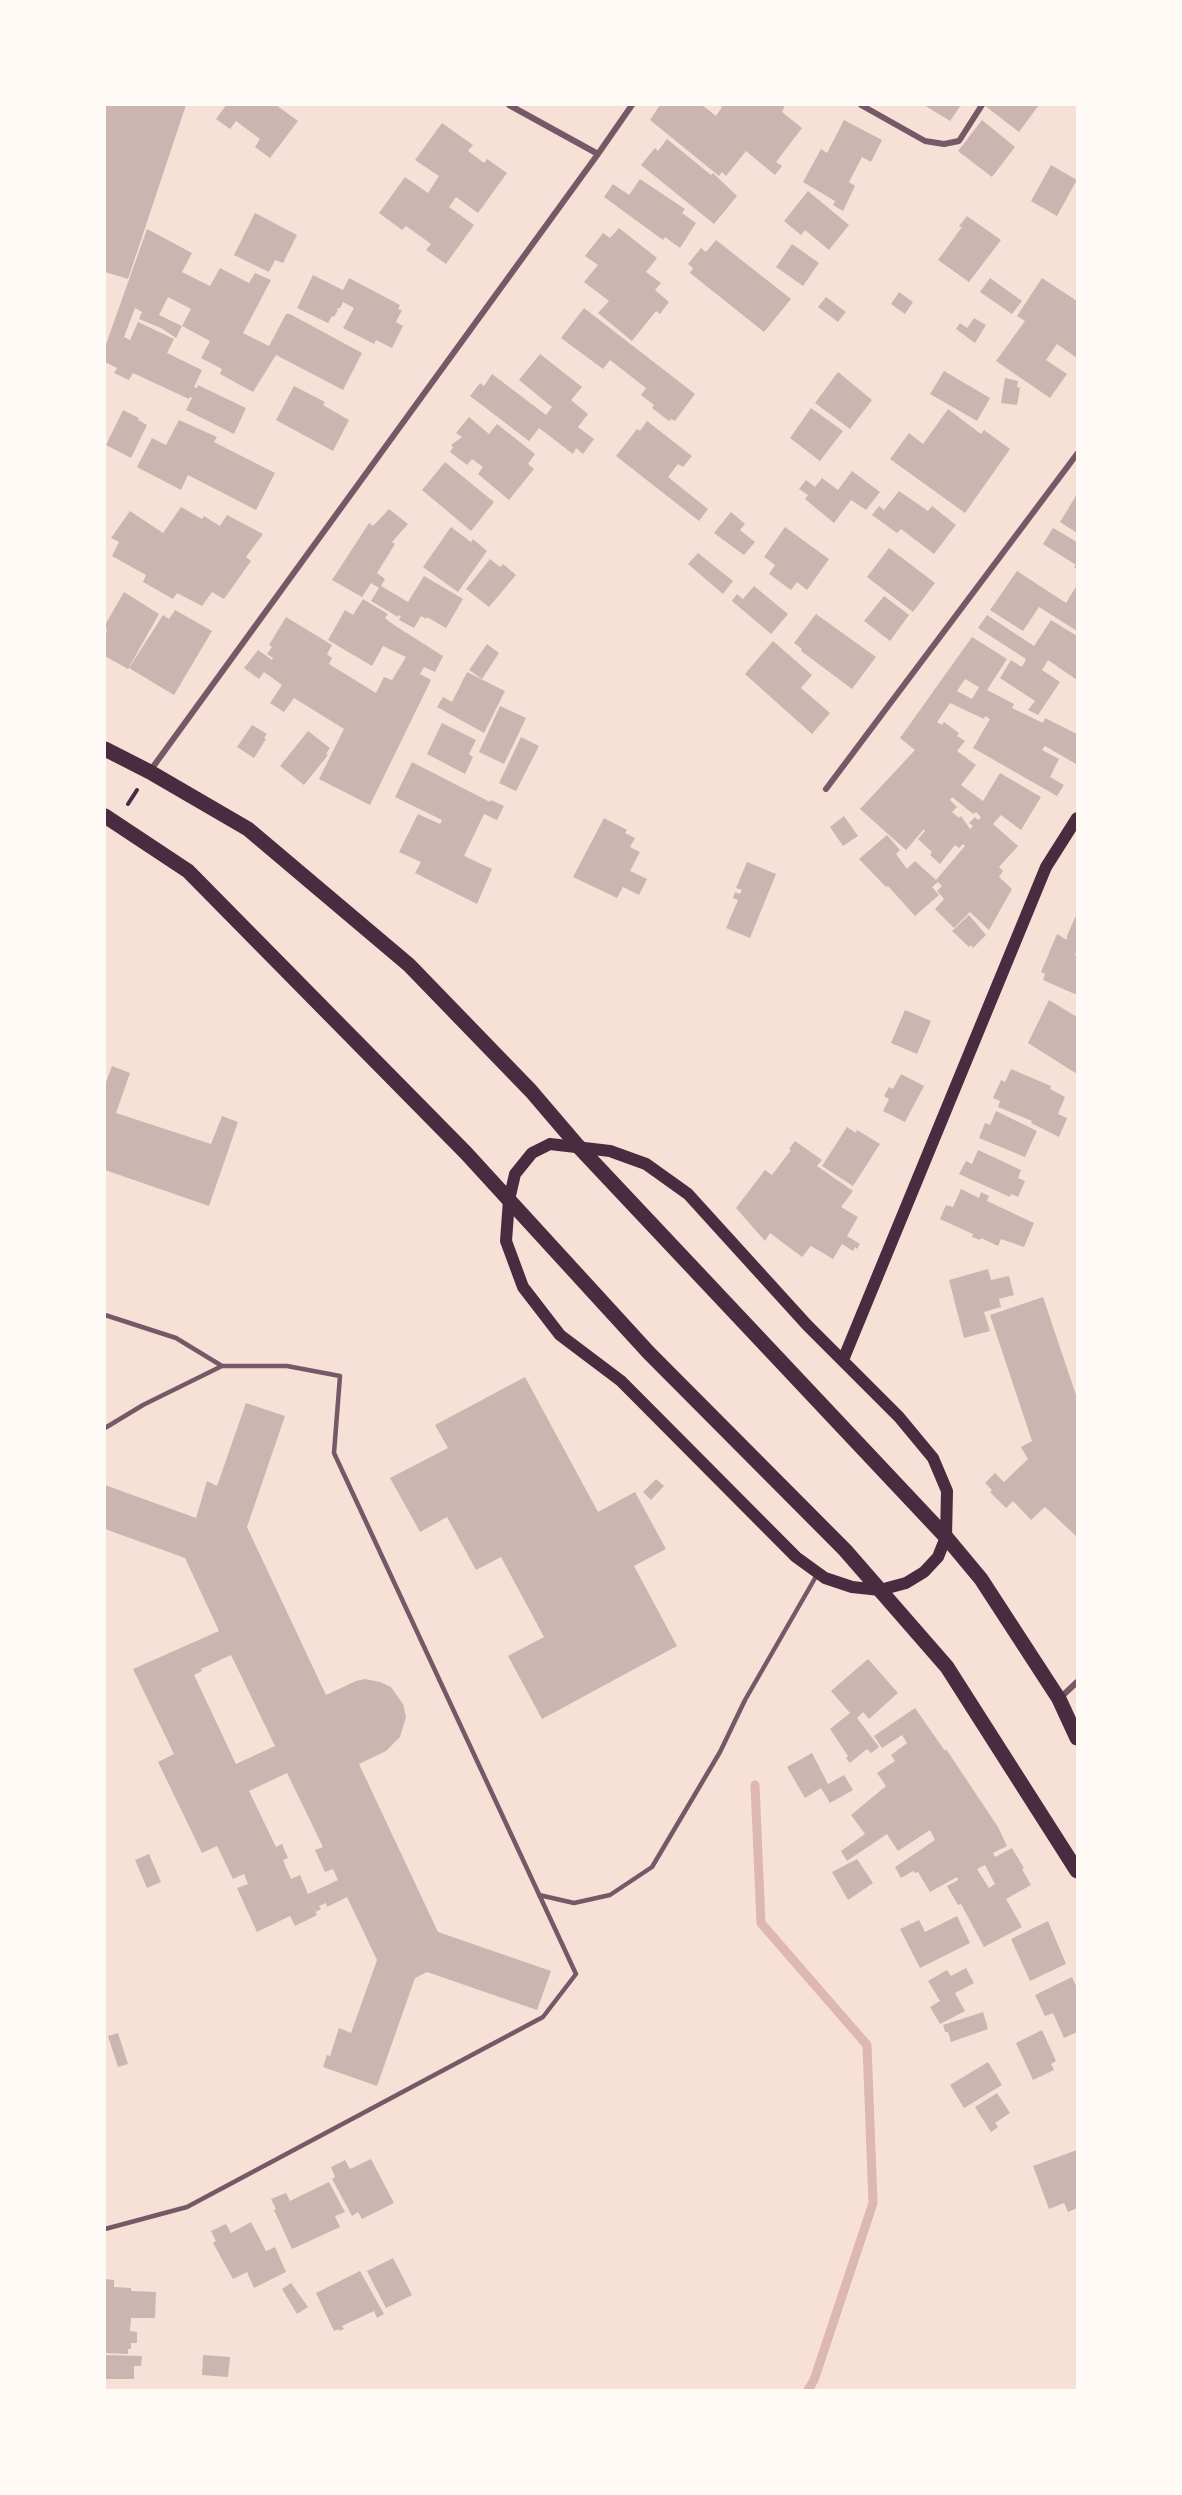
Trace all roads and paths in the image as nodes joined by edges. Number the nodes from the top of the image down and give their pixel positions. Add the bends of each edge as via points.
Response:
1 (508, 105) edge
2 (632, 105) edge
3 (861, 105) edge
4 (982, 105) edge
5 (598, 154) junction
6 (1077, 454) edge
7 (105, 749) edge
8 (150, 772) junction
9 (826, 789) dead end
10 (1077, 818) edge
11 (110, 819) edge
12 (578, 1146) junction
13 (508, 1200) junction
14 (105, 1315) edge
15 (843, 1360) junction
16 (222, 1366) junction
17 (105, 1428) edge
18 (946, 1537) junction
19 (818, 1573) junction
20 (880, 1590) junction
21 (1077, 1682) edge
22 (1059, 1699) junction
23 (1077, 1738) edge
24 (1077, 1871) edge
25 (539, 1895) junction
26 (105, 2229) edge

1 - 5 street
2 - 5 street
3 - 4 street via 925,141 944,144 959,141
5 - 8 street
6 - 9 street
7 - 8 main road
8 - 11 path
8 - 12 main road via 248,829 409,966 531,1091
10 - 15 main road via 1046,867
11 - 13 main road via 188,871
12 - 13 main road via 550,1144 532,1153 515,1174
12 - 15 main road via 610,1151 646,1164 688,1194
12 - 18 main road
13 - 19 main road via 506,1241 523,1287 560,1335 621,1381 796,1557
13 - 20 main road via 649,1353
14 - 16 lane via 176,1338
15 - 18 main road via 933,1458 947,1491
16 - 17 lane
16 - 25 lane via 287,1366 340,1376 334,1454
18 - 20 main road via 938,1557 924,1572 906,1583
18 - 22 main road via 981,1579
19 - 20 main road via 852,1587
19 - 25 lane via 652,1867 610,1895 574,1903
20 - 24 main road via 946,1667
21 - 22 street
22 - 23 main road
25 - 26 lane via 576,1974 543,2017 187,2207

